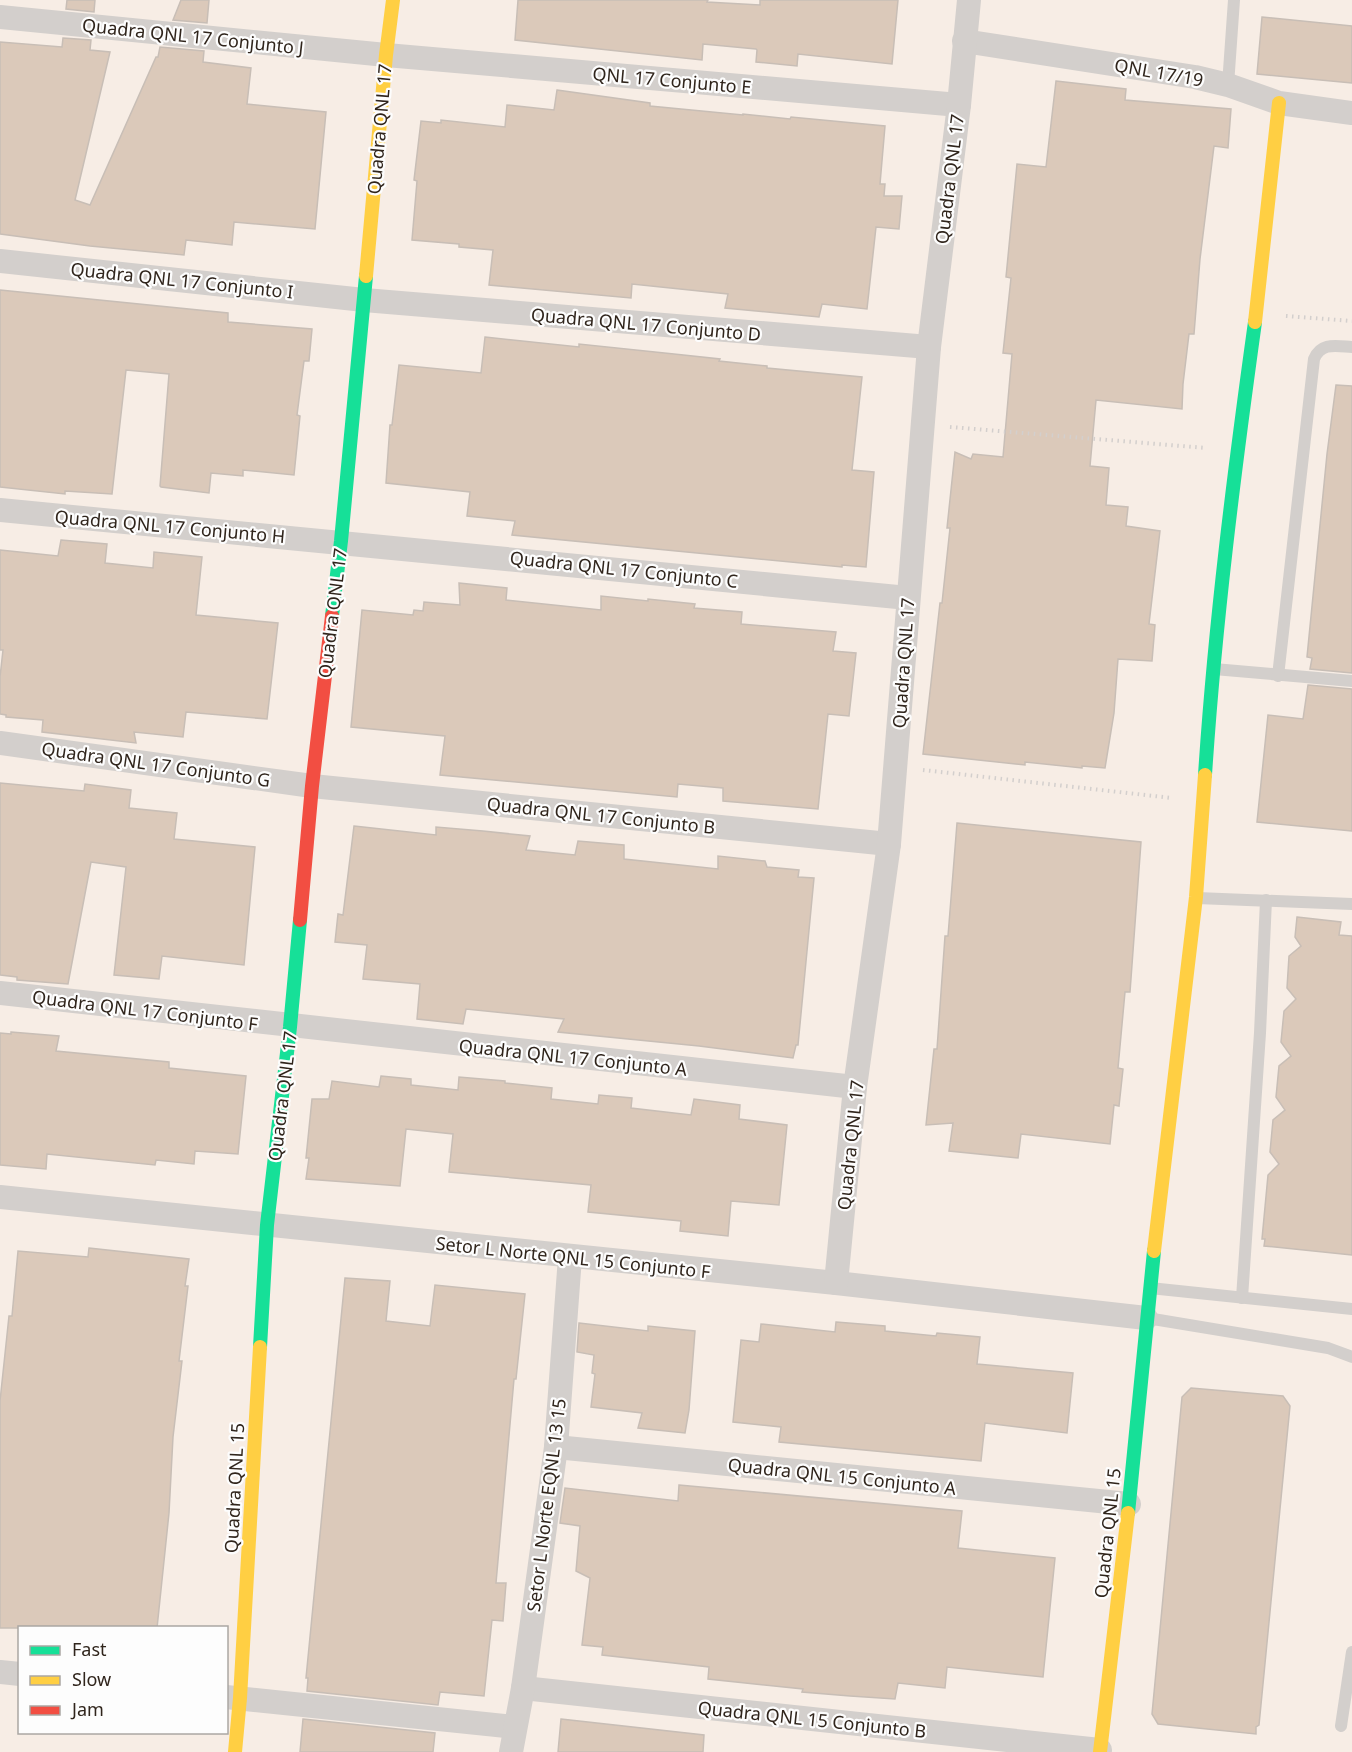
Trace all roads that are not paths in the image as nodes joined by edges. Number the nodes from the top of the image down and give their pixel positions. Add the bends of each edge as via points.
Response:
1 (393, 0) edge
2 (969, 0) edge
3 (1234, 0) edge
4 (0, 17) edge
5 (964, 41) junction
6 (386, 55) junction
7 (1228, 85) junction
8 (1279, 103) junction
9 (958, 105) junction
10 (1352, 113) edge
11 (0, 261) edge
12 (364, 300) junction
13 (929, 347) junction
14 (1352, 347) edge
15 (0, 510) edge
16 (341, 541) junction
17 (908, 598) junction
18 (1212, 669) junction
19 (1278, 676) junction
20 (1352, 681) edge
21 (0, 742) edge
22 (312, 786) junction
23 (889, 844) junction
24 (1196, 897) junction
25 (1266, 900) junction
26 (1352, 904) edge
27 (0, 993) edge
28 (290, 1027) junction
29 (855, 1087) junction
30 (0, 1197) edge
31 (267, 1225) junction
32 (570, 1257) junction
33 (836, 1283) junction
34 (1149, 1288) junction
35 (1242, 1298) junction
36 (1352, 1309) edge
37 (1146, 1318) junction
38 (1352, 1357) edge
39 (556, 1447) junction
40 (1129, 1504) junction
41 (1352, 1652) edge
42 (0, 1672) edge
43 (18, 1674) edge
44 (524, 1688) junction
45 (233, 1698) edge
46 (1341, 1726) dead end
47 (515, 1727) junction
48 (1100, 1751) edge
49 (235, 1752) edge
50 (511, 1752) edge

1 - 6 street, Quadra QNL 17
2 - 5 street, Quadra QNL 17
3 - 7 lane
4 - 6 street, Quadra QNL 17 Conjunto J
5 - 7 street, QNL 17/19
5 - 9 street, Quadra QNL 17
6 - 9 street, QNL 17 Conjunto E
6 - 12 street, Quadra QNL 17
7 - 8 street, QNL 17/19
8 - 10 street, QNL 17/19
8 - 18 street
9 - 13 street, Quadra QNL 17
11 - 12 street, Quadra QNL 17 Conjunto I
12 - 13 street, Quadra QNL 17 Conjunto D
12 - 16 street, Quadra QNL 17
13 - 17 street, Quadra QNL 17
14 - 19 lane via 1327,345 1314,358
15 - 16 street, Quadra QNL 17 Conjunto H
16 - 17 street, Quadra QNL 17 Conjunto C
16 - 22 street, Quadra QNL 17
17 - 23 street, Quadra QNL 17
18 - 19 lane
18 - 24 street
19 - 20 lane
21 - 22 street, Quadra QNL 17 Conjunto G
22 - 23 street, Quadra QNL 17 Conjunto B
22 - 28 street, Quadra QNL 17
23 - 29 street, Quadra QNL 17
24 - 25 lane
24 - 34 street
25 - 26 lane
25 - 35 lane
27 - 28 street, Quadra QNL 17 Conjunto F
28 - 29 street, Quadra QNL 17 Conjunto A
28 - 31 street, Quadra QNL 17
29 - 33 street, Quadra QNL 17
30 - 31 street, Setor L Norte QNL 15 Conjunto F
31 - 32 street, Setor L Norte QNL 15 Conjunto F
31 - 45 street, Quadra QNL 15
32 - 33 street, Setor L Norte QNL 15 Conjunto F
32 - 39 street, Setor L Norte EQNL 13 15
33 - 37 street, Setor L Norte QNL 15 Conjunto F
34 - 35 lane
34 - 37 street
35 - 36 lane
37 - 38 lane via 1328,1348
37 - 40 street, Quadra QNL 15
39 - 40 street, Quadra QNL 15 Conjunto A
39 - 44 street, Setor L Norte EQNL 13 15
40 - 48 street, Quadra QNL 15
41 - 46 lane
42 - 43 street
44 - 47 street, Setor L Norte EQNL 13 15
44 - 48 street, Quadra QNL 15 Conjunto B
45 - 47 street
45 - 49 street, Quadra QNL 15
47 - 50 street, Setor L Norte EQNL 13 15

